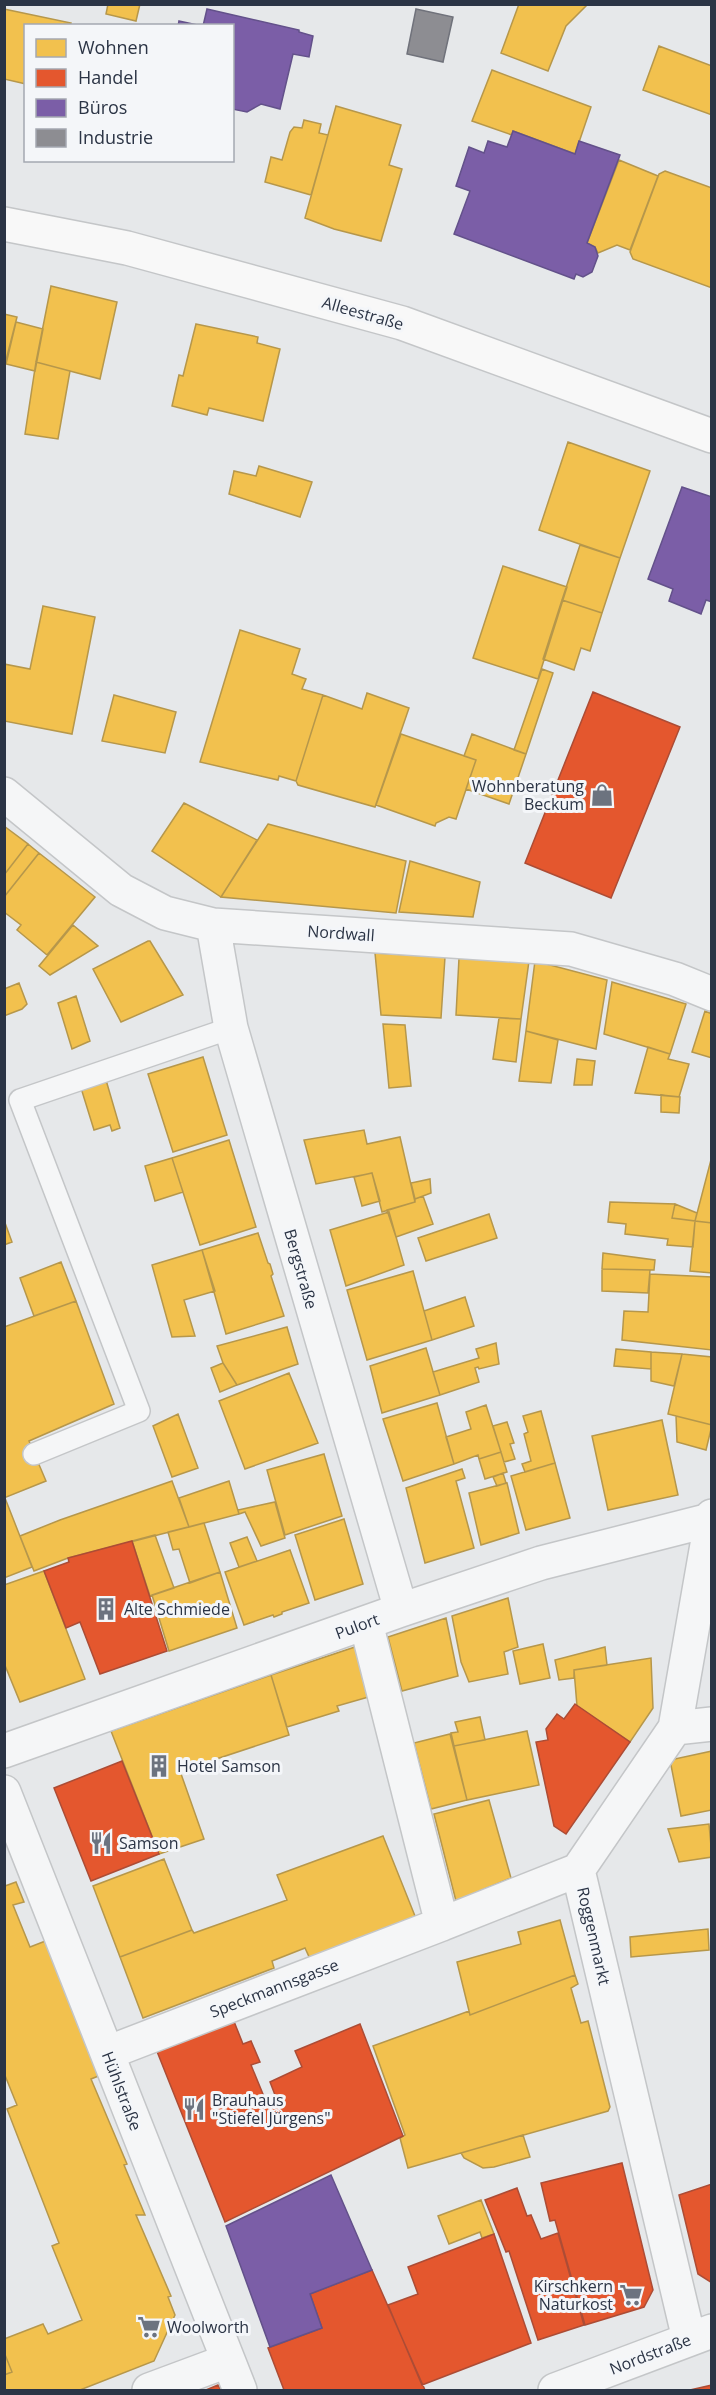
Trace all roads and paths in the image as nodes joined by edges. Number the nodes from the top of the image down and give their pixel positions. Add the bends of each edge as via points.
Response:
1 (4, 224) edge
2 (711, 436) edge
3 (4, 794) edge
4 (213, 925) junction
5 (711, 994) edge
6 (231, 1028) junction
7 (34, 1454) dead end
8 (711, 1518) edge
9 (401, 1610) junction
10 (366, 1623) junction
11 (711, 1724) edge
12 (675, 1728) junction
13 (4, 1751) edge
14 (4, 1792) edge
15 (578, 1870) junction
16 (442, 1924) junction
17 (107, 2053) junction
18 (700, 2335) edge
19 (234, 2376) edge
20 (149, 2391) edge
21 (555, 2391) edge

1 - 2 main road, Alleestraße via 127,248 402,323
3 - 4 street, Nordwall via 121,890 165,913
4 - 5 street, Nordwall via 571,949 675,979
4 - 6 street, Bergstraße
6 - 7 lane via 20,1100 139,1411
6 - 9 street, Bergstraße
8 - 9 street, Pulort via 542,1563
8 - 12 street, Roggenmarkt
9 - 10 street, Pulort
10 - 13 street, Pulort
10 - 16 street
11 - 12 street
12 - 15 street, Roggenmarkt
14 - 17 street, Hühlstraße
15 - 16 street, Speckmannsgasse
15 - 18 street, Roggenmarkt via 633,2108
16 - 17 street, Speckmannsgasse
17 - 19 street, Hühlstraße
18 - 21 street, Nordstraße
19 - 20 street

